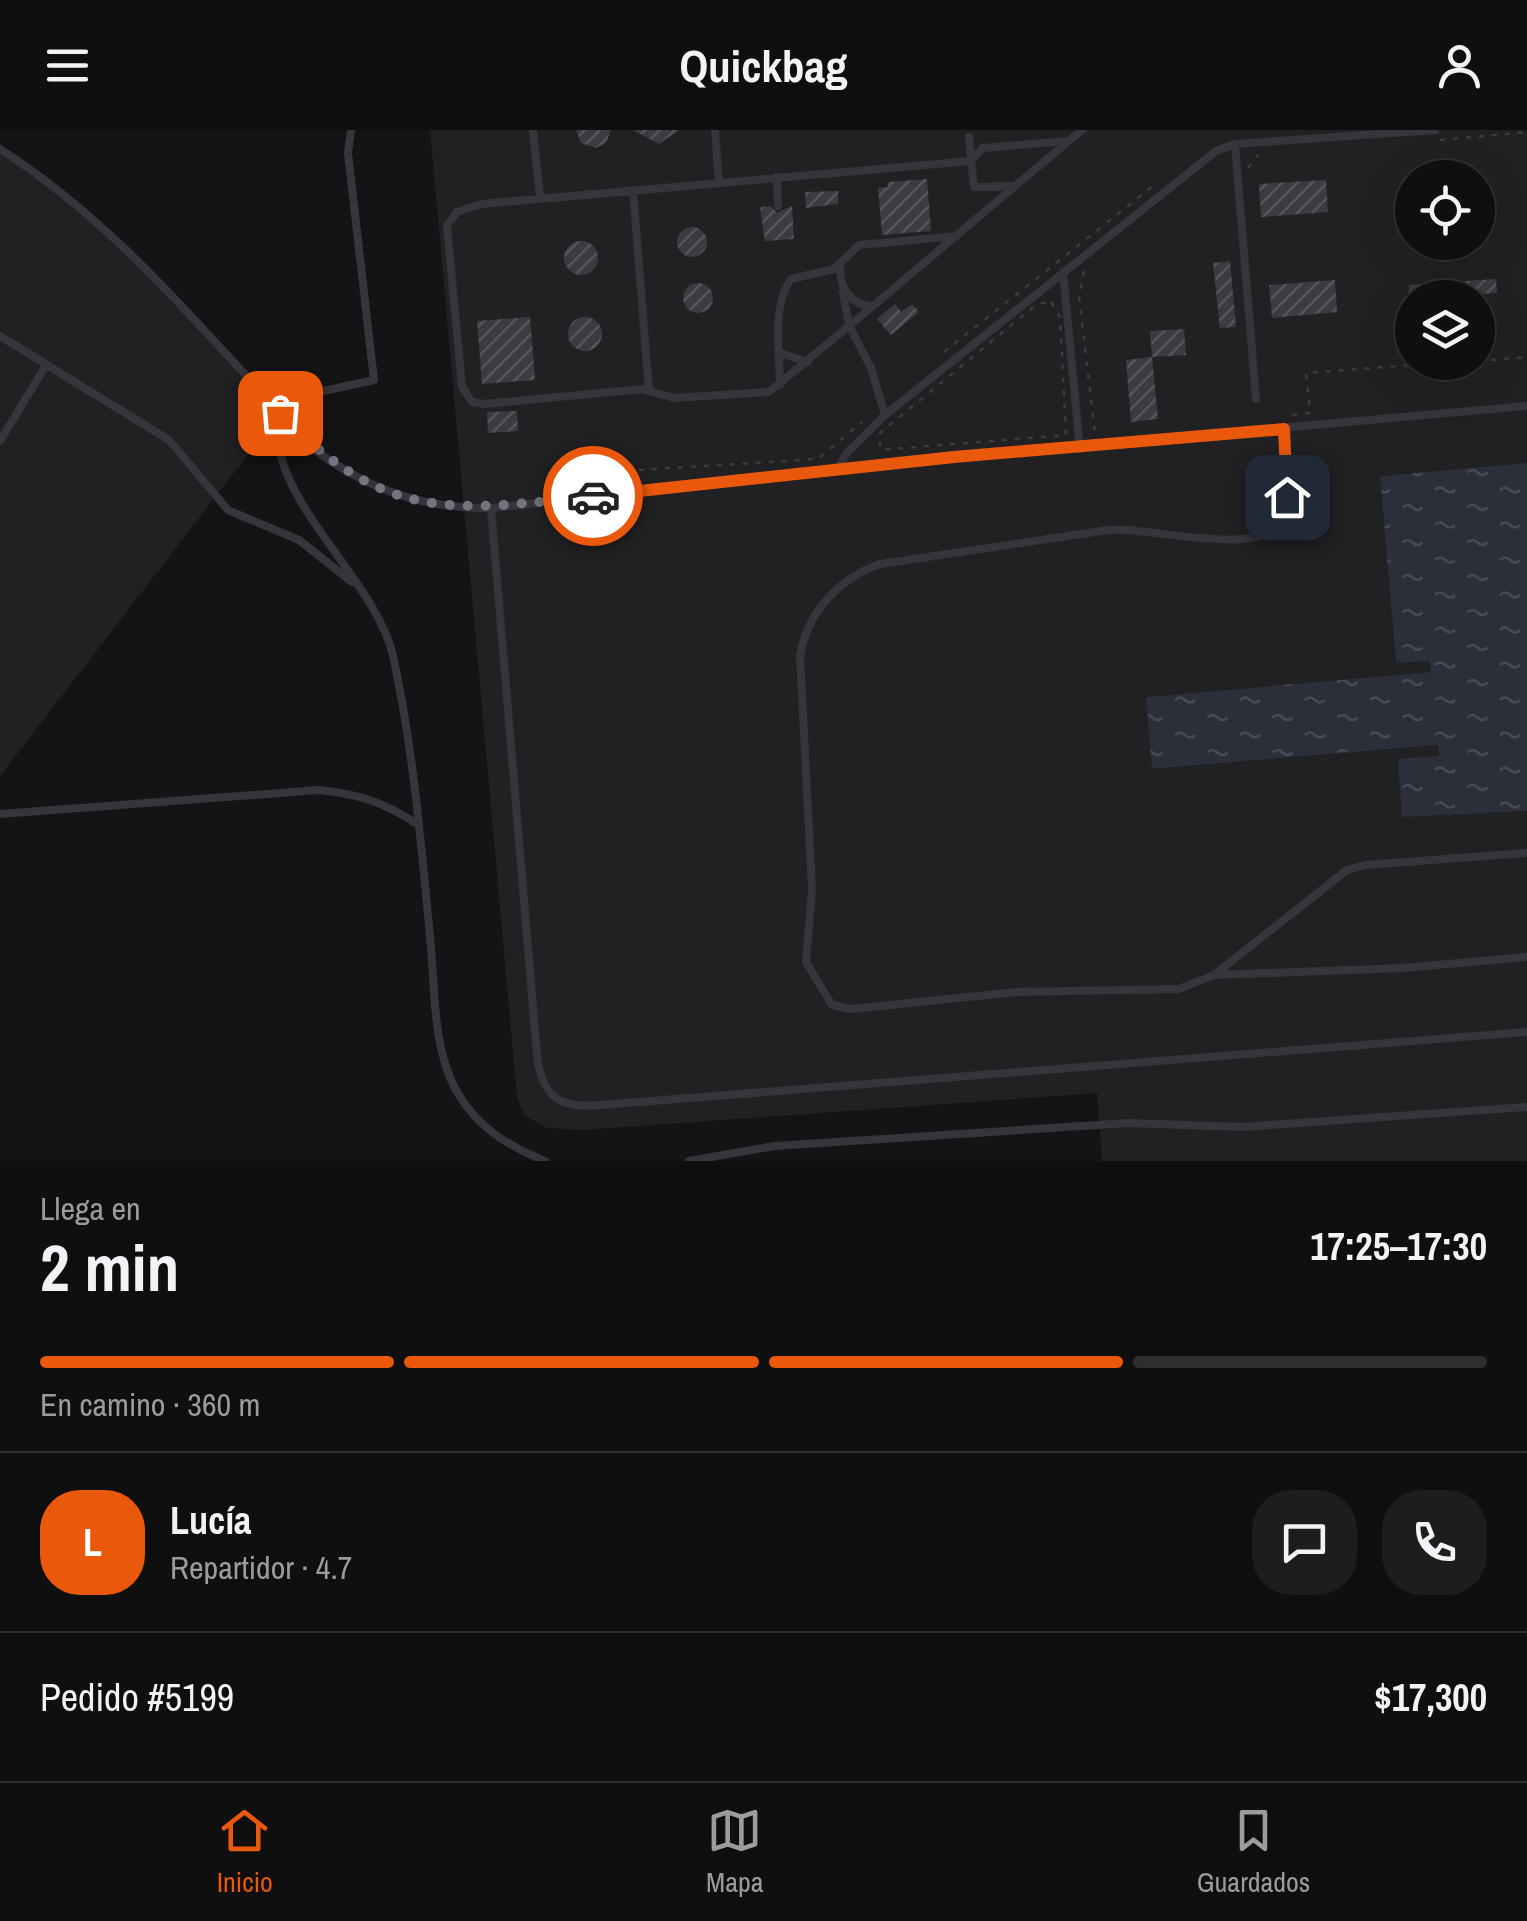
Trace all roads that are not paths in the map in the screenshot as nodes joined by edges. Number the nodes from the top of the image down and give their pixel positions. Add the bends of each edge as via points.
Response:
1 (351, 130) edge
2 (533, 130) edge
3 (715, 130) edge
4 (1082, 130) edge
5 (1434, 130) edge
6 (1422, 131) edge
7 (968, 134) edge
8 (1068, 141) junction
9 (1235, 144) junction
10 (1029, 147) junction
11 (983, 148) junction
12 (0, 149) edge
13 (972, 161) junction
14 (1034, 171) junction
15 (777, 177) junction
16 (720, 182) junction
17 (1014, 186) junction
18 (633, 190) junction
19 (540, 198) junction
20 (778, 206) dead end
21 (956, 236) junction
22 (840, 265) junction
23 (1063, 272) junction
24 (842, 288) junction
25 (874, 306) junction
26 (850, 326) junction
27 (0, 336) edge
28 (780, 353) junction
29 (809, 362) junction
30 (45, 366) junction
31 (780, 385) junction
32 (650, 391) junction
33 (1256, 399) dead end
34 (1527, 406) edge
35 (280, 413) junction
36 (885, 416) junction
37 (1284, 429) junction
38 (0, 441) edge
39 (1080, 449) junction
40 (837, 471) junction
41 (491, 508) junction
42 (362, 592) junction
43 (0, 814) edge
44 (416, 824) junction
45 (1527, 853) edge
46 (1527, 957) edge
47 (1214, 975) junction
48 (1527, 1032) edge
49 (1527, 1107) edge
50 (510, 1146) junction
51 (510, 1161) edge
52 (545, 1161) edge
53 (690, 1161) edge

1 - 35 lane via 348,153 374,380 319,392
2 - 19 lane
3 - 16 lane
4 - 8 lane
5 - 6 lane
6 - 9 lane
7 - 11 lane
7 - 13 lane
8 - 10 lane
8 - 14 lane
9 - 23 lane via 1216,151
9 - 33 lane
10 - 11 lane
10 - 14 lane
11 - 13 lane
12 - 35 lane via 122,242
13 - 15 lane
13 - 17 lane via 974,187
14 - 17 lane
15 - 16 lane
15 - 20 lane
16 - 18 lane
17 - 21 lane
18 - 19 lane
18 - 32 lane
19 - 32 lane via 464,207 448,226 466,396 484,404
21 - 22 lane via 859,246
21 - 25 lane
22 - 24 lane
22 - 28 lane via 798,274 786,285
23 - 36 lane
23 - 39 lane
24 - 25 lane via 857,303
24 - 26 lane
25 - 26 lane
26 - 29 lane
26 - 36 lane
27 - 30 lane
28 - 29 lane
28 - 31 lane
29 - 31 lane
30 - 38 lane
30 - 42 lane via 169,440 228,510 315,550
31 - 32 lane via 770,392 674,398
34 - 37 lane
35 - 41 lane via 330,461 388,493
35 - 42 lane via 278,453 293,486
36 - 40 lane
37 - 39 lane
37 - 47 lane via 1287,513 1281,526 1262,536 1217,540 1130,527 880,564 837,588 808,627 800,656 812,889 806,962 832,1005 1179,988
39 - 40 lane
40 - 41 lane
41 - 48 lane via 537,1054 544,1090 552,1097 586,1106 626,1104
42 - 44 lane via 384,626 394,659
43 - 44 lane via 319,790 360,794
44 - 50 lane via 443,1058 476,1120
45 - 47 lane via 1346,870
46 - 47 lane
49 - 53 lane via 1242,1127 1128,1123 774,1146
50 - 51 lane
50 - 52 lane

